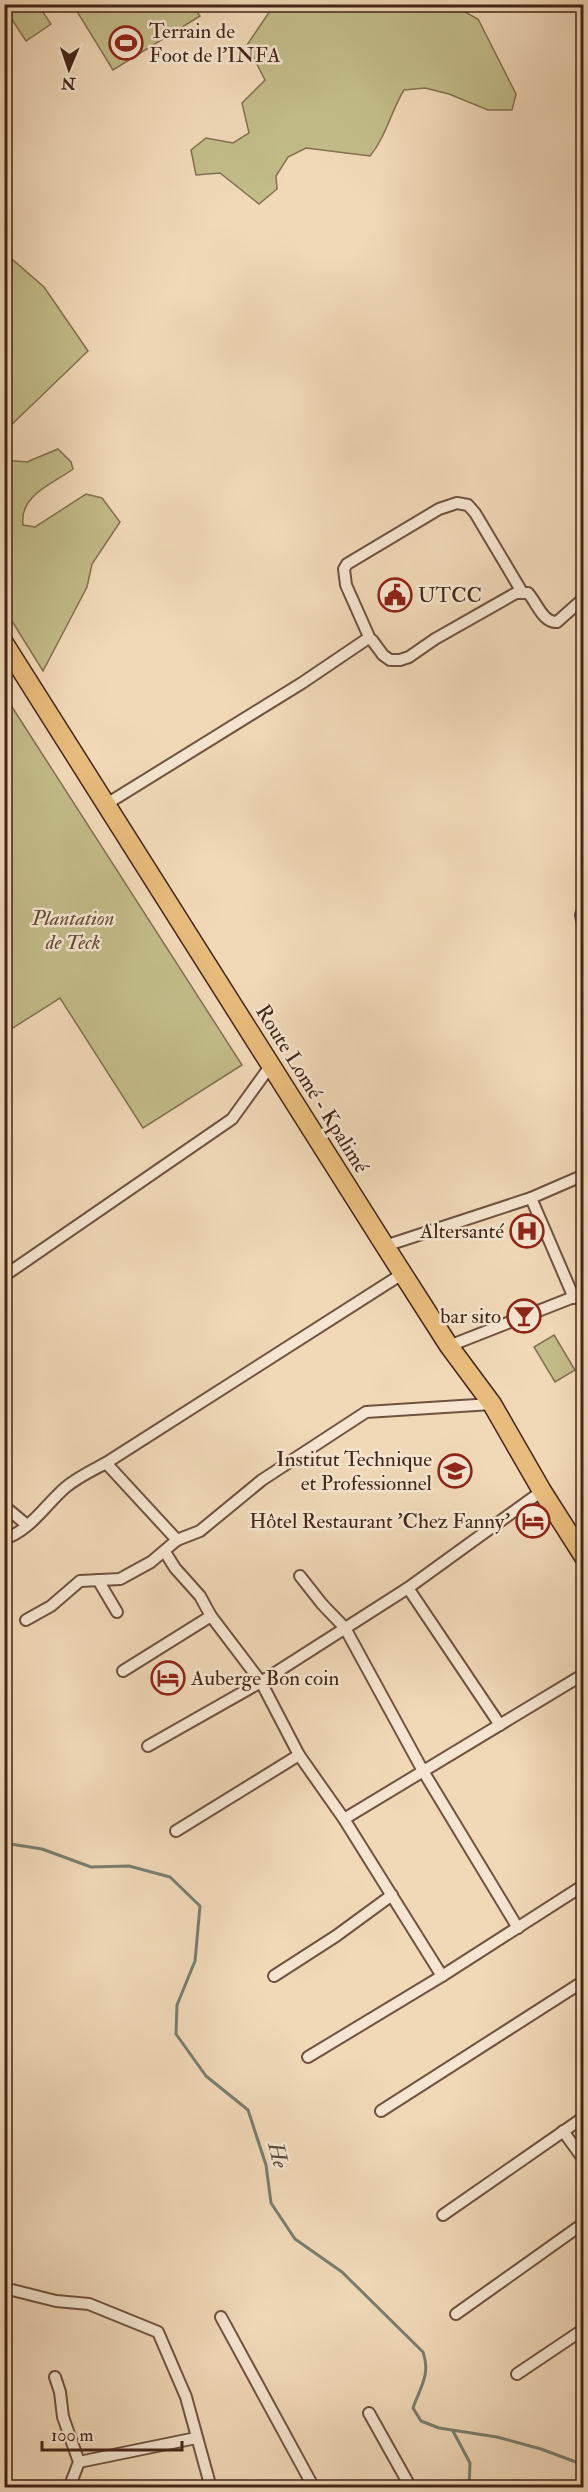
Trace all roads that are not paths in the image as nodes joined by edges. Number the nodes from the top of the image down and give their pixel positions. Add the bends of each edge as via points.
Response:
1 (522, 592) junction
2 (584, 598) edge
3 (370, 639) junction
4 (4, 643) edge
5 (105, 805) junction
6 (584, 909) edge
7 (584, 929) edge
8 (271, 1065) junction
9 (584, 1175) edge
10 (531, 1198) junction
11 (385, 1246) junction
12 (402, 1274) junction
13 (4, 1276) edge
14 (578, 1295) edge
15 (449, 1346) junction
16 (492, 1404) junction
17 (106, 1463) junction
18 (542, 1491) junction
19 (4, 1506) edge
20 (27, 1525) junction
21 (4, 1539) edge
22 (177, 1540) junction
23 (165, 1552) junction
24 (584, 1557) edge
25 (300, 1576) dead end
26 (98, 1580) junction
27 (408, 1588) junction
28 (117, 1612) dead end
29 (211, 1616) junction
30 (26, 1620) dead end
31 (345, 1628) junction
32 (123, 1671) dead end
33 (584, 1674) edge
34 (261, 1682) junction
35 (500, 1725) junction
36 (148, 1746) dead end
37 (299, 1755) junction
38 (423, 1771) junction
39 (344, 1819) junction
40 (176, 1831) dead end
41 (584, 1885) edge
42 (392, 1895) junction
43 (518, 1928) junction
44 (274, 1976) dead end
45 (442, 1976) junction
46 (584, 1981) edge
47 (308, 2057) dead end
48 (381, 2111) dead end
49 (584, 2117) edge
50 (563, 2131) junction
51 (584, 2160) edge
52 (443, 2215) dead end
53 (584, 2223) edge
54 (4, 2288) edge
55 (456, 2314) dead end
56 (221, 2317) dead end
57 (584, 2329) edge
58 (517, 2374) dead end
59 (55, 2377) dead end
60 (369, 2413) dead end
61 (196, 2438) junction
62 (79, 2462) junction
63 (69, 2487) edge
64 (211, 2487) edge
65 (315, 2487) edge
66 (411, 2487) edge

1 - 2 street via 554,623
1 - 3 street via 400,660 383,656
1 - 3 street via 475,513 468,505 457,502 347,564 346,585
3 - 5 street
4 - 5 main road, Route Lomé - Kpalimé
5 - 8 main road, Route Lomé - Kpalimé
6 - 7 street
8 - 11 main road, Route Lomé - Kpalimé
8 - 13 street via 232,1119
9 - 10 street
10 - 11 street
10 - 14 street
11 - 12 main road, Route Lomé - Kpalimé
12 - 15 main road, Route Lomé - Kpalimé
12 - 17 street
14 - 15 street
15 - 16 main road, Route Lomé - Kpalimé
16 - 18 main road, Route Lomé - Kpalimé
16 - 22 street via 366,1412 262,1480 200,1531
17 - 20 street via 72,1482
17 - 22 street
18 - 24 main road, Route Lomé - Kpalimé
18 - 27 street
19 - 20 street
20 - 21 street
22 - 23 street
23 - 26 street via 120,1579
23 - 29 street
25 - 31 street
26 - 28 street
26 - 30 street via 74,1583 51,1606
27 - 31 street
27 - 35 street
29 - 32 street
29 - 34 street
31 - 34 street
31 - 38 street
33 - 35 street
34 - 36 street
34 - 37 street
35 - 38 street
37 - 39 street
37 - 40 street
38 - 39 street
38 - 43 street
39 - 42 street
41 - 43 street
42 - 44 street
42 - 45 street
43 - 45 street
45 - 47 street
46 - 48 street
49 - 50 street
50 - 51 street
50 - 52 street
53 - 55 street
54 - 61 street via 56,2301 89,2304 158,2332 186,2397
56 - 65 street
57 - 58 street
59 - 62 street via 63,2417
60 - 66 street
61 - 62 street
61 - 64 street
62 - 63 street

